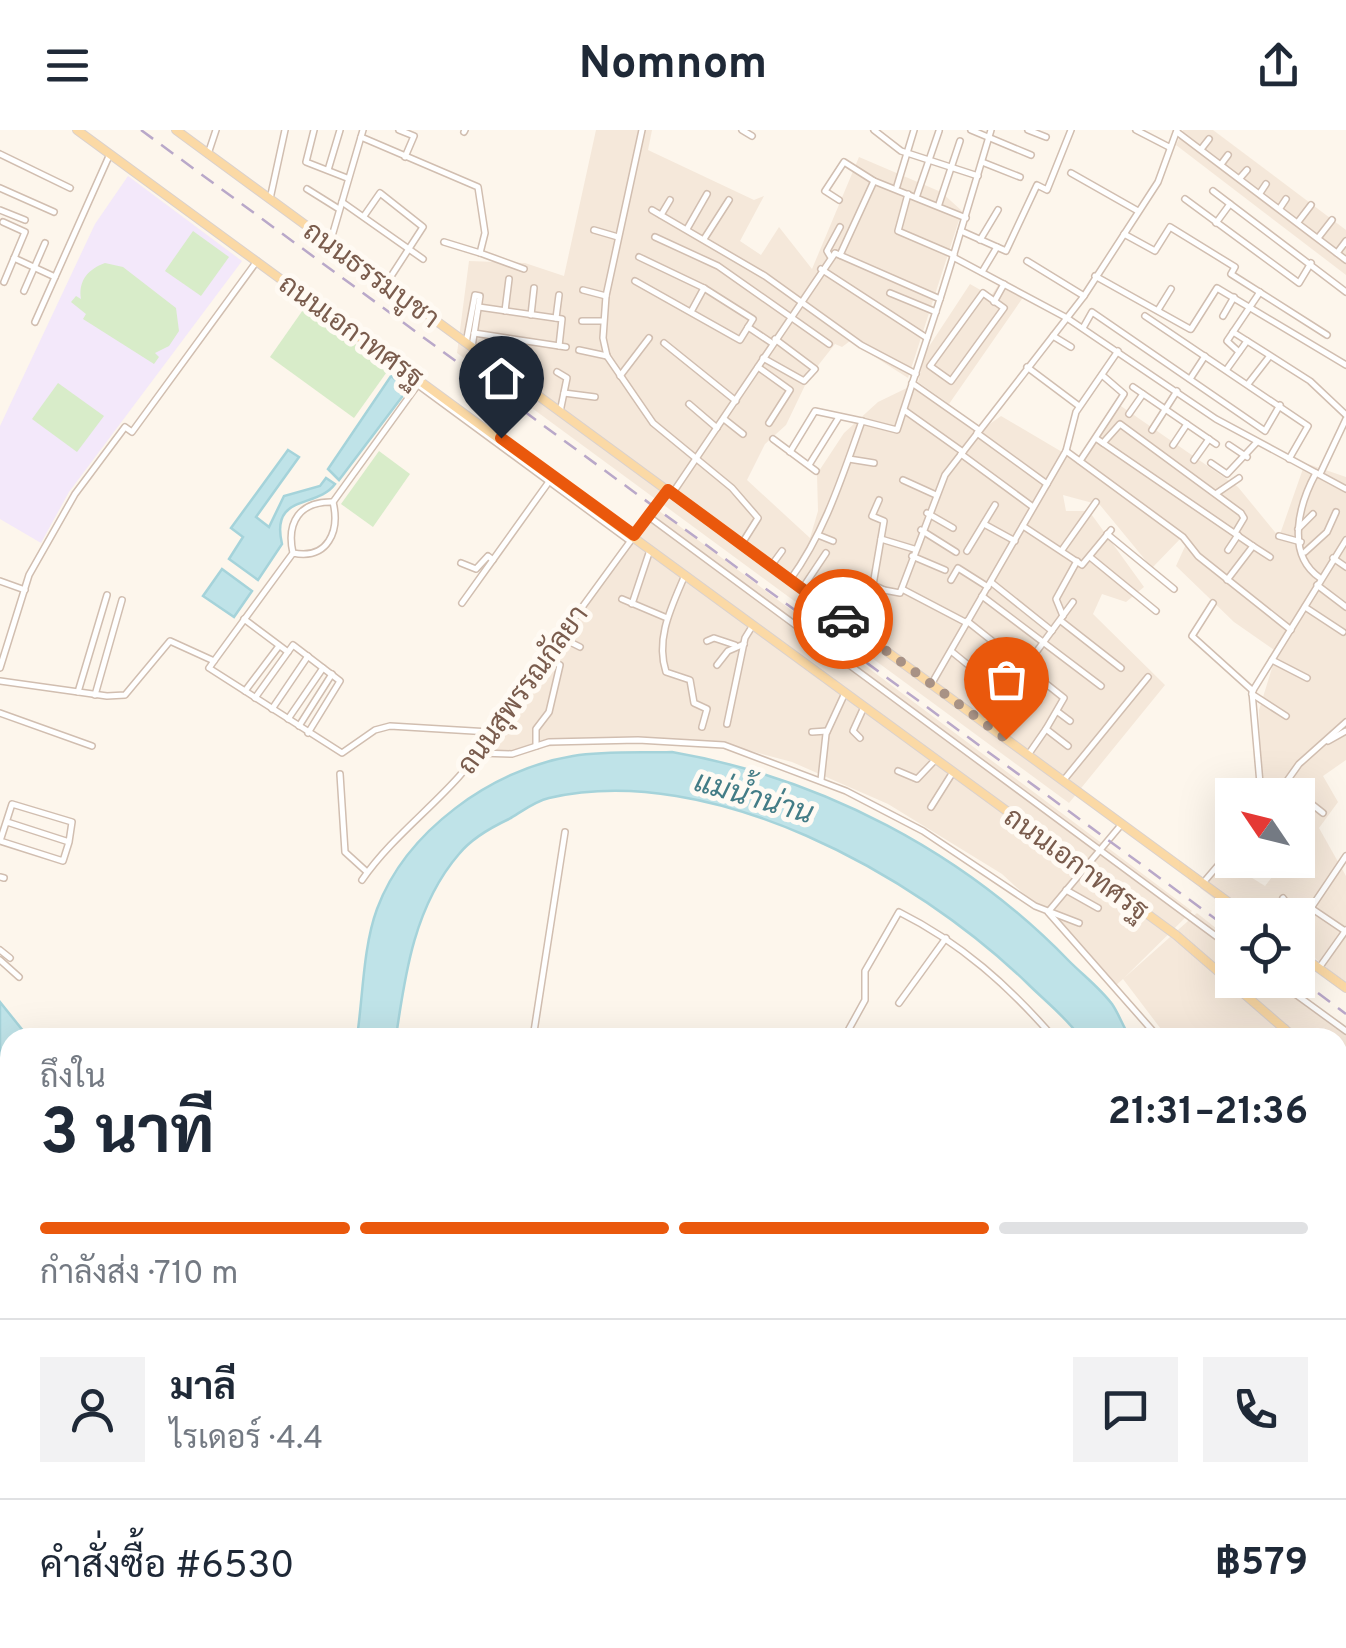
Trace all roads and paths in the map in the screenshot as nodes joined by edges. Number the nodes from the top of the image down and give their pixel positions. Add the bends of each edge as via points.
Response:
1 (77, 130) edge
2 (176, 130) edge
3 (216, 130) edge
4 (285, 130) edge
5 (314, 130) edge
6 (340, 130) edge
7 (399, 130) edge
8 (642, 130) edge
9 (874, 130) edge
10 (914, 130) edge
11 (971, 130) edge
12 (991, 130) edge
13 (1028, 130) edge
14 (1071, 130) edge
15 (1136, 130) edge
16 (939, 131) edge
17 (1176, 131) edge
18 (362, 134) edge
19 (1046, 136) dead end
20 (989, 138) junction
21 (1209, 140) dead end
22 (960, 141) dead end
23 (1170, 147) junction
24 (1202, 148) junction
25 (907, 153) junction
26 (0, 154) edge
27 (110, 154) junction
28 (208, 154) junction
29 (1228, 154) dead end
30 (1031, 155) dead end
31 (405, 157) junction
32 (929, 160) junction
33 (982, 162) junction
34 (1222, 163) junction
35 (951, 168) junction
36 (328, 170) junction
37 (1247, 170) dead end
38 (1071, 173) dead end
39 (978, 176) junction
40 (1020, 177) dead end
41 (1240, 178) junction
42 (348, 179) junction
43 (874, 181) junction
44 (1266, 184) dead end
45 (897, 186) dead end
46 (0, 188) edge
47 (70, 188) dead end
48 (307, 189) dead end
49 (1212, 191) dead end
50 (1260, 193) junction
51 (708, 194) dead end
52 (908, 194) junction
53 (918, 196) dead end
54 (270, 199) junction
55 (1185, 199) dead end
56 (1286, 199) dead end
57 (670, 200) dead end
58 (729, 200) dead end
59 (839, 200) dead end
60 (939, 204) dead end
61 (1230, 204) junction
62 (1311, 205) dead end
63 (341, 206) junction
64 (1280, 208) junction
65 (0, 210) edge
66 (652, 210) dead end
67 (998, 210) dead end
68 (1138, 211) junction
69 (54, 212) dead end
70 (660, 215) junction
71 (364, 216) junction
72 (966, 218) junction
73 (25, 220) dead end
74 (1332, 220) dead end
75 (1298, 222) junction
76 (1216, 223) junction
77 (1, 224) edge
78 (840, 227) dead end
79 (594, 230) dead end
80 (687, 230) junction
81 (961, 232) junction
82 (1124, 234) junction
83 (655, 237) dead end
84 (618, 238) junction
85 (1318, 238) junction
86 (704, 239) junction
87 (980, 240) junction
88 (444, 242) dead end
89 (1346, 242) edge
90 (45, 243) dead end
91 (330, 244) junction
92 (998, 247) junction
93 (409, 248) junction
94 (480, 253) junction
95 (1337, 253) junction
96 (830, 256) junction
97 (840, 256) junction
98 (954, 256) junction
99 (639, 257) dead end
100 (14, 258) junction
101 (423, 258) dead end
102 (1346, 260) edge
103 (257, 261) junction
104 (1027, 261) dead end
105 (1311, 263) junction
106 (34, 268) junction
107 (524, 269) dead end
108 (820, 270) junction
109 (982, 272) junction
110 (1095, 276) junction
111 (56, 277) junction
112 (509, 279) dead end
113 (635, 281) dead end
114 (4, 282) dead end
115 (386, 284) junction
116 (1004, 284) junction
117 (534, 288) dead end
118 (704, 288) junction
119 (1171, 289) dead end
120 (583, 290) dead end
121 (24, 291) dead end
122 (890, 292) dead end
123 (1260, 292) junction
124 (1346, 292) edge
125 (559, 295) dead end
126 (606, 296) junction
127 (1084, 296) junction
128 (1234, 298) junction
129 (940, 299) junction
130 (994, 302) junction
131 (800, 303) junction
132 (478, 307) junction
133 (1250, 307) junction
134 (692, 310) junction
135 (1158, 310) junction
136 (504, 311) junction
137 (936, 312) junction
138 (531, 315) junction
139 (790, 316) junction
140 (1145, 316) dead end
141 (1223, 316) dead end
142 (556, 318) junction
143 (1067, 318) junction
144 (582, 320) dead end
145 (603, 321) junction
146 (35, 322) dead end
147 (1307, 322) junction
148 (748, 327) junction
149 (1084, 328) junction
150 (474, 332) junction
151 (1234, 332) junction
152 (1298, 334) junction
153 (1327, 335) dead end
154 (1053, 336) junction
155 (649, 338) dead end
156 (927, 338) junction
157 (773, 341) junction
158 (1247, 342) junction
159 (664, 344) dead end
160 (830, 344) dead end
161 (469, 345) junction
162 (1071, 348) dead end
163 (579, 350) dead end
164 (1118, 351) junction
165 (1240, 352) junction
166 (607, 356) junction
167 (1206, 356) junction
168 (1269, 357) junction
169 (763, 358) junction
170 (1346, 365) edge
171 (758, 367) junction
172 (1028, 367) junction
173 (1227, 370) junction
174 (557, 372) dead end
175 (916, 374) junction
176 (1102, 375) junction
177 (620, 376) junction
178 (1190, 379) junction
179 (912, 382) junction
180 (420, 383) junction
181 (1248, 384) junction
182 (1132, 386) dead end
183 (1177, 391) junction
184 (564, 393) junction
185 (1143, 394) junction
186 (596, 397) dead end
187 (737, 401) junction
188 (689, 404) dead end
189 (1280, 405) junction
190 (1080, 406) junction
191 (1165, 409) junction
192 (904, 410) junction
193 (560, 412) junction
194 (1129, 414) dead end
195 (840, 416) junction
196 (1346, 417) edge
197 (724, 419) junction
198 (862, 420) junction
199 (769, 424) dead end
200 (1187, 424) junction
201 (718, 428) junction
202 (1152, 430) dead end
203 (979, 431) junction
204 (743, 434) dead end
205 (773, 439) dead end
206 (1209, 439) junction
207 (1100, 441) junction
208 (1256, 442) junction
209 (1216, 444) dead end
210 (1172, 445) dead end
211 (1229, 445) dead end
212 (1066, 451) junction
213 (790, 452) junction
214 (962, 453) junction
215 (1247, 457) junction
216 (849, 458) junction
217 (1289, 459) junction
218 (1194, 460) dead end
219 (696, 461) junction
220 (1080, 461) junction
221 (874, 463) dead end
222 (1211, 463) dead end
223 (809, 465) junction
224 (816, 471) dead end
225 (1318, 474) junction
226 (1239, 478) dead end
227 (551, 479) junction
228 (903, 480) dead end
229 (1047, 484) junction
230 (1346, 489) edge
231 (670, 492) junction
232 (1218, 494) junction
233 (936, 495) junction
234 (879, 500) dead end
235 (333, 502) junction
236 (1096, 502) dead end
237 (995, 504) dead end
238 (1033, 508) junction
239 (1336, 512) dead end
240 (928, 513) junction
241 (1313, 514) dead end
242 (648, 516) junction
243 (984, 524) junction
244 (1023, 526) junction
245 (953, 528) dead end
246 (1298, 529) junction
247 (921, 530) junction
248 (1236, 534) junction
249 (818, 535) junction
250 (1279, 536) dead end
251 (632, 538) junction
252 (882, 539) junction
253 (1346, 540) edge
254 (1015, 541) junction
255 (833, 542) dead end
256 (1301, 542) junction
257 (741, 544) junction
258 (1254, 546) junction
259 (651, 548) junction
260 (967, 550) dead end
261 (1062, 550) junction
262 (1228, 550) dead end
263 (782, 551) dead end
264 (293, 552) junction
265 (913, 552) junction
266 (956, 552) dead end
267 (1304, 552) junction
268 (826, 554) dead end
269 (1090, 557) junction
270 (1270, 557) dead end
271 (1334, 558) junction
272 (493, 560) junction
273 (1077, 561) junction
274 (461, 562) dead end
275 (771, 566) junction
276 (1346, 566) edge
277 (945, 570) dead end
278 (685, 575) junction
279 (790, 580) junction
280 (951, 580) dead end
281 (1227, 580) junction
282 (0, 581) edge
283 (1319, 582) junction
284 (989, 585) junction
285 (902, 588) junction
286 (802, 589) junction
287 (1174, 589) dead end
288 (24, 590) junction
289 (884, 590) junction
290 (107, 595) dead end
291 (982, 596) junction
292 (122, 600) dead end
293 (622, 600) dead end
294 (1073, 602) dead end
295 (462, 603) dead end
296 (1213, 603) dead end
297 (632, 604) junction
298 (1305, 607) junction
299 (1346, 607) edge
300 (1156, 611) dead end
301 (667, 618) junction
302 (1062, 618) junction
303 (244, 619) junction
304 (966, 622) junction
305 (753, 626) junction
306 (1290, 630) junction
307 (1052, 631) junction
308 (1343, 632) dead end
309 (560, 637) junction
310 (708, 641) dead end
311 (876, 643) junction
312 (1043, 644) junction
313 (741, 645) junction
314 (280, 646) junction
315 (580, 647) dead end
316 (951, 651) junction
317 (288, 652) junction
318 (308, 656) junction
319 (545, 657) junction
320 (214, 660) junction
321 (1272, 660) junction
322 (717, 665) dead end
323 (0, 668) edge
324 (324, 668) junction
325 (1025, 668) junction
326 (1121, 668) dead end
327 (332, 674) junction
328 (1148, 677) dead end
329 (1307, 678) dead end
330 (0, 681) edge
331 (932, 684) junction
332 (1101, 686) dead end
333 (245, 691) junction
334 (78, 692) junction
335 (1253, 692) junction
336 (845, 693) junction
337 (1072, 693) dead end
338 (95, 695) junction
339 (1005, 695) junction
340 (255, 698) junction
341 (1065, 702) junction
342 (864, 707) junction
343 (272, 709) junction
344 (0, 712) edge
345 (1058, 712) junction
346 (1286, 716) dead end
347 (288, 719) junction
348 (1070, 721) dead end
349 (984, 722) junction
350 (1346, 722) edge
351 (728, 724) dead end
352 (299, 726) junction
353 (702, 727) dead end
354 (1046, 729) junction
355 (827, 730) junction
356 (1346, 731) edge
357 (308, 732) junction
358 (491, 732) junction
359 (812, 732) dead end
360 (860, 738) dead end
361 (1325, 742) junction
362 (92, 746) dead end
363 (536, 746) junction
364 (1068, 746) dead end
365 (480, 753) junction
366 (1028, 755) junction
367 (936, 760) junction
368 (898, 772) dead end
369 (953, 772) junction
370 (340, 774) dead end
371 (1260, 778) edge
372 (1290, 778) edge
373 (820, 780) junction
374 (1064, 781) junction
375 (1315, 806) edge
376 (931, 808) dead end
377 (1324, 813) dead end
378 (7, 822) junction
379 (1122, 824) junction
380 (566, 832) dead end
381 (1, 836) edge
382 (69, 842) junction
383 (1099, 852) junction
384 (1346, 856) edge
385 (1084, 868) junction
386 (1215, 869) edge
387 (367, 872) junction
388 (362, 880) dead end
389 (1203, 883) junction
390 (1066, 890) junction
391 (1223, 898) edge
392 (1098, 908) dead end
393 (1048, 912) junction
394 (1080, 923) dead end
395 (1346, 931) edge
396 (1215, 936) edge
397 (946, 938) junction
398 (0, 950) edge
399 (10, 958) dead end
400 (0, 960) edge
401 (1315, 965) edge
402 (1319, 968) junction
403 (19, 978) dead end
404 (1344, 982) edge
405 (1301, 998) edge
406 (899, 1003) dead end
407 (535, 1028) edge
408 (850, 1028) edge
409 (1045, 1028) edge
410 (1151, 1028) edge
411 (1284, 1028) edge
412 (1342, 1028) edge

1 - 27 main road, ถนนเอกาทศรฐ
2 - 28 main road, ถนนธรรมบูชา
3 - 28 street
4 - 54 street
5 - 36 street via 306,162
6 - 36 street
7 - 31 street via 414,136
8 - 84 street
9 - 25 street
10 - 25 street
11 - 20 street
12 - 20 street
13 - 19 street
14 - 92 street via 1048,190 1037,185 1006,251
15 - 23 street
16 - 32 street
17 - 23 street
17 - 24 street
18 - 31 street
18 - 42 street
20 - 30 street
20 - 33 street
21 - 24 street
22 - 35 street
23 - 68 street
24 - 34 street
25 - 32 street
25 - 45 street
26 - 47 street
27 - 103 main road, ถนนเอกาทศรฐ
27 - 111 street
28 - 54 main road, ถนนธรรมบูชา
29 - 34 street
31 - 94 street via 481,190
32 - 35 street
32 - 53 street
33 - 39 street
33 - 40 street
34 - 41 street
35 - 39 street
35 - 60 street
36 - 42 street
37 - 41 street
38 - 68 street
39 - 72 street
41 - 50 street
42 - 63 street
43 - 52 street
43 - 59 street via 842,163 825,191
43 - 97 street
44 - 50 street
46 - 69 street
48 - 63 street
49 - 61 street
50 - 64 street
51 - 80 street
52 - 72 street
52 - 98 street via 898,231
54 - 91 main road, ถนนธรรมบูชา
55 - 76 street
56 - 64 street
57 - 70 street
58 - 86 street
61 - 76 street
61 - 105 street
62 - 75 street
63 - 71 street
63 - 91 street
64 - 75 street
65 - 73 street
66 - 70 street
67 - 87 street
68 - 82 street
70 - 80 street
71 - 93 street
71 - 93 street via 380,193 423,227
72 - 81 street
74 - 85 street
75 - 85 street
76 - 105 street via 1299,283
77 - 100 street via 25,232
78 - 96 street, ถนนสุพรรณกัลยา
79 - 84 street
80 - 86 street
81 - 87 street
81 - 98 street
82 - 110 street
82 - 123 street via 1155,251 1170,227
83 - 139 street via 718,266
84 - 126 street
85 - 95 street
86 - 131 street
87 - 92 street
88 - 94 street
89 - 95 street
90 - 106 street
91 - 115 main road, ถนนธรรมบูชา
92 - 109 street
93 - 101 street
93 - 115 street
94 - 107 street
95 - 102 street
96 - 97 street
96 - 108 street, ถนนสุพรรณกัลยา
97 - 129 street
98 - 109 street
98 - 129 street
99 - 118 street
100 - 106 street
100 - 114 street
103 - 180 main road, ถนนเอกาทศรฐ
103 - 288 street via 132,432 125,427 76,494
104 - 127 street
105 - 124 street
106 - 111 street
106 - 121 street
108 - 131 street, ถนนสุพรรณกัลยา
108 - 156 street
109 - 116 street
110 - 127 street
110 - 135 street
111 - 146 street
112 - 136 street
113 - 134 street
115 - 161 main road, ถนนธรรมบูชา
116 - 130 street
116 - 143 street
117 - 138 street
118 - 134 street
118 - 148 street via 753,320
119 - 135 street
120 - 126 street
122 - 137 street
123 - 133 street
123 - 147 street
125 - 142 street
126 - 145 street
127 - 143 street
128 - 133 street
128 - 135 street via 1215,289 1192,330
128 - 141 street
129 - 137 street
130 - 130 street via 1004,308 951,381 930,366 983,293
131 - 139 street, ถนนสุพรรณกัลยา
131 - 175 street
132 - 136 street
132 - 150 street
132 - 161 street via 475,295
133 - 151 street
133 - 152 street
134 - 148 street via 740,340
136 - 138 street
137 - 156 street
138 - 142 street
139 - 157 street, ถนนสุพรรณกัลยา
139 - 160 street
140 - 167 street
142 - 150 street via 562,319 562,346
143 - 149 street
143 - 154 street
144 - 145 street
145 - 166 street
147 - 152 street
147 - 153 street
148 - 157 street
149 - 164 street
149 - 178 street via 1092,312
150 - 161 street
151 - 158 street
151 - 165 street via 1227,343
152 - 170 street
154 - 162 street
154 - 172 street
155 - 177 street
156 - 175 street
157 - 169 street, ถนนสุพรรณกัลยา
157 - 169 street via 815,369 804,381
158 - 165 street
158 - 168 street
159 - 187 street
161 - 193 main road, ถนนธรรมบูชา
163 - 166 street
164 - 176 street
164 - 183 street
165 - 173 street
166 - 177 street
167 - 173 street
167 - 178 street
168 - 181 street
168 - 196 street via 1330,396
169 - 171 street, ถนนสุพรรณกัลยา
171 - 187 street, ถนนสุพรรณกัลยา
171 - 199 street via 790,390
172 - 190 street
172 - 203 street
173 - 181 street
174 - 184 street via 566,376
175 - 179 street
176 - 190 street
176 - 207 street via 1124,391
177 - 219 street via 653,423
178 - 189 street via 1265,431
179 - 192 street
179 - 203 street
180 - 227 main road, ถนนเอกาทศรฐ
180 - 235 street
181 - 189 street
182 - 185 street
183 - 191 street
183 - 208 street
184 - 186 street
184 - 193 street
185 - 191 street
185 - 194 street
187 - 197 street, ถนนสุพรรณกัลยา
188 - 201 street
189 - 217 street via 1311,424
190 - 212 street
191 - 200 street
191 - 202 street
192 - 198 street via 897,430
192 - 214 street
193 - 231 main road, ถนนธรรมบูชา
195 - 198 street
195 - 213 street via 815,411
195 - 223 street
196 - 225 street
197 - 201 street, ถนนสุพรรณกัลยา
197 - 204 street
198 - 216 street
200 - 206 street
200 - 210 street
201 - 219 street, ถนนสุพรรณกัลยา
203 - 214 street
203 - 229 street
205 - 213 street
206 - 209 street
206 - 218 street
207 - 220 street
207 - 232 street via 1120,424
207 - 248 street
208 - 215 street
208 - 217 street
211 - 215 street
212 - 220 street
212 - 229 street
213 - 223 street
214 - 233 street
214 - 238 street
215 - 222 street via 1227,474
216 - 221 street
216 - 249 street
217 - 225 street
219 - 231 street, ถนนสุพรรณกัลยา
219 - 257 street via 758,518
220 - 281 street via 1183,537
223 - 224 street
225 - 230 street
225 - 246 street via 1298,512
226 - 232 street
227 - 251 main road, ถนนเอกาทศรฐ
227 - 272 street
228 - 233 street
229 - 238 street
231 - 242 street, ถนนสุพรรณกัลยา
231 - 257 main road, ถนนธรรมบูชา
232 - 248 street via 1244,516
233 - 240 street
234 - 252 street via 872,516 884,521
235 - 264 street via 297,515 290,527
235 - 264 street via 331,540 312,553
236 - 261 street
237 - 243 street
238 - 244 street
239 - 267 street
240 - 245 street
240 - 247 street
241 - 246 street
242 - 251 street, ถนนสุพรรณกัลยา
242 - 383 street
243 - 254 street
243 - 260 street
244 - 254 street
244 - 261 street
246 - 256 street
247 - 265 street
247 - 266 street
248 - 258 street
248 - 262 street
249 - 255 street
249 - 279 street
250 - 256 street
251 - 259 main road, ถนนเอกาทศรฐ
251 - 309 street, ถนนสุพรรณกัลยา
252 - 265 street
252 - 289 street via 874,585
253 - 271 street
254 - 284 street
256 - 267 street
257 - 275 main road, ถนนธรรมบูชา
258 - 270 street
258 - 281 street
259 - 278 main road, ถนนเอกาทศรฐ
259 - 297 street
261 - 273 street
263 - 275 street
264 - 303 street
265 - 277 street
265 - 285 street
267 - 283 street
268 - 286 street
269 - 273 street via 1082,565
269 - 287 street via 1109,532
269 - 300 street
271 - 276 street
271 - 283 street
272 - 274 street via 488,556 476,569
272 - 295 street
273 - 302 street via 1056,599
275 - 279 main road, ถนนธรรมบูชา
278 - 301 street
278 - 305 main road, ถนนเอกาทศรฐ
279 - 286 main road, ถนนธรรมบูชา
280 - 284 street via 958,568
281 - 306 street
282 - 288 street
283 - 298 street
283 - 299 street
284 - 291 street
284 - 307 street
285 - 289 street via 897,594
285 - 304 street
286 - 311 main road, ถนนธรรมบูชา
288 - 323 street
289 - 311 street
290 - 334 street
291 - 304 street
291 - 312 street
292 - 338 street
293 - 297 street
294 - 302 street
296 - 335 street via 1192,636
297 - 301 street
298 - 306 street
298 - 308 street
301 - 353 street via 664,668 690,680 694,703 707,709
302 - 307 street
302 - 326 street
303 - 314 street
303 - 320 street
304 - 316 street
304 - 325 street
305 - 313 street
305 - 336 main road, ถนนเอกาทศรฐ
306 - 321 street
307 - 312 street
309 - 315 street
309 - 319 street, ถนนสุพรรณกัลยา
310 - 313 street
311 - 331 main road, ถนนธรรมบูชา
312 - 325 street
312 - 332 street
313 - 322 street
313 - 351 street
314 - 317 street
314 - 333 street
316 - 331 street
316 - 339 street
317 - 318 street via 292,644
317 - 340 street
318 - 324 street
318 - 343 street
319 - 358 street, ถนนสุพรรณกัลยา
319 - 363 street via 560,665
320 - 333 street via 209,668
320 - 338 street via 170,641 125,695
321 - 329 street
321 - 335 street
324 - 327 street
324 - 347 street
325 - 339 street
325 - 341 street
327 - 352 street
327 - 357 street via 340,681
328 - 374 street
330 - 334 street
331 - 349 main road, ถนนธรรมบูชา
333 - 340 street
334 - 338 street
335 - 346 street
335 - 371 street
336 - 342 main road, ถนนเอกาทศรฐ
336 - 355 street
337 - 341 street
339 - 349 street
340 - 343 street
341 - 345 street
342 - 360 street via 853,731
342 - 367 main road, ถนนเอกาทศรฐ
343 - 347 street
344 - 362 street
345 - 348 street
345 - 354 street
347 - 352 street
349 - 366 main road, ถนนธรรมบูชา
350 - 361 street
352 - 357 street
354 - 364 street
354 - 366 street
355 - 359 street
355 - 373 street
356 - 361 street
357 - 358 street via 342,753 390,726
358 - 365 street, ถนนสุพรรณกัลยา
361 - 372 street
363 - 365 street
363 - 373 street via 638,740 724,745
365 - 387 street, ถนนสุพรรณกัลยา
366 - 374 main road, ถนนธรรมบูชา
367 - 368 street via 917,780
367 - 369 main road, ถนนเอกาทศรฐ
369 - 376 street
369 - 385 main road, ถนนเอกาทศรฐ
370 - 387 street via 345,852
373 - 393 street via 923,831
374 - 379 main road, ถนนธรรมบูชา
375 - 377 street
378 - 381 street
378 - 382 street
378 - 382 street via 12,804 71,821
379 - 383 street
379 - 389 main road, ถนนธรรมบูชา
380 - 407 street
381 - 382 street via 0,841 63,861
383 - 385 street
383 - 396 street
384 - 395 street via 1311,908
385 - 390 street
385 - 411 main road, ถนนเอกาทศรฐ via 1206,958
386 - 389 street
387 - 388 street, ถนนสุพรรณกัลยา
389 - 391 main road, ถนนธรรมบูชา
390 - 392 street
390 - 393 street
393 - 394 street
393 - 410 street
395 - 402 street
397 - 406 street
397 - 408 street via 900,912 865,970 865,1000
397 - 409 street via 995,974
398 - 399 street
400 - 403 street
401 - 402 main road
402 - 404 main road
405 - 412 street

